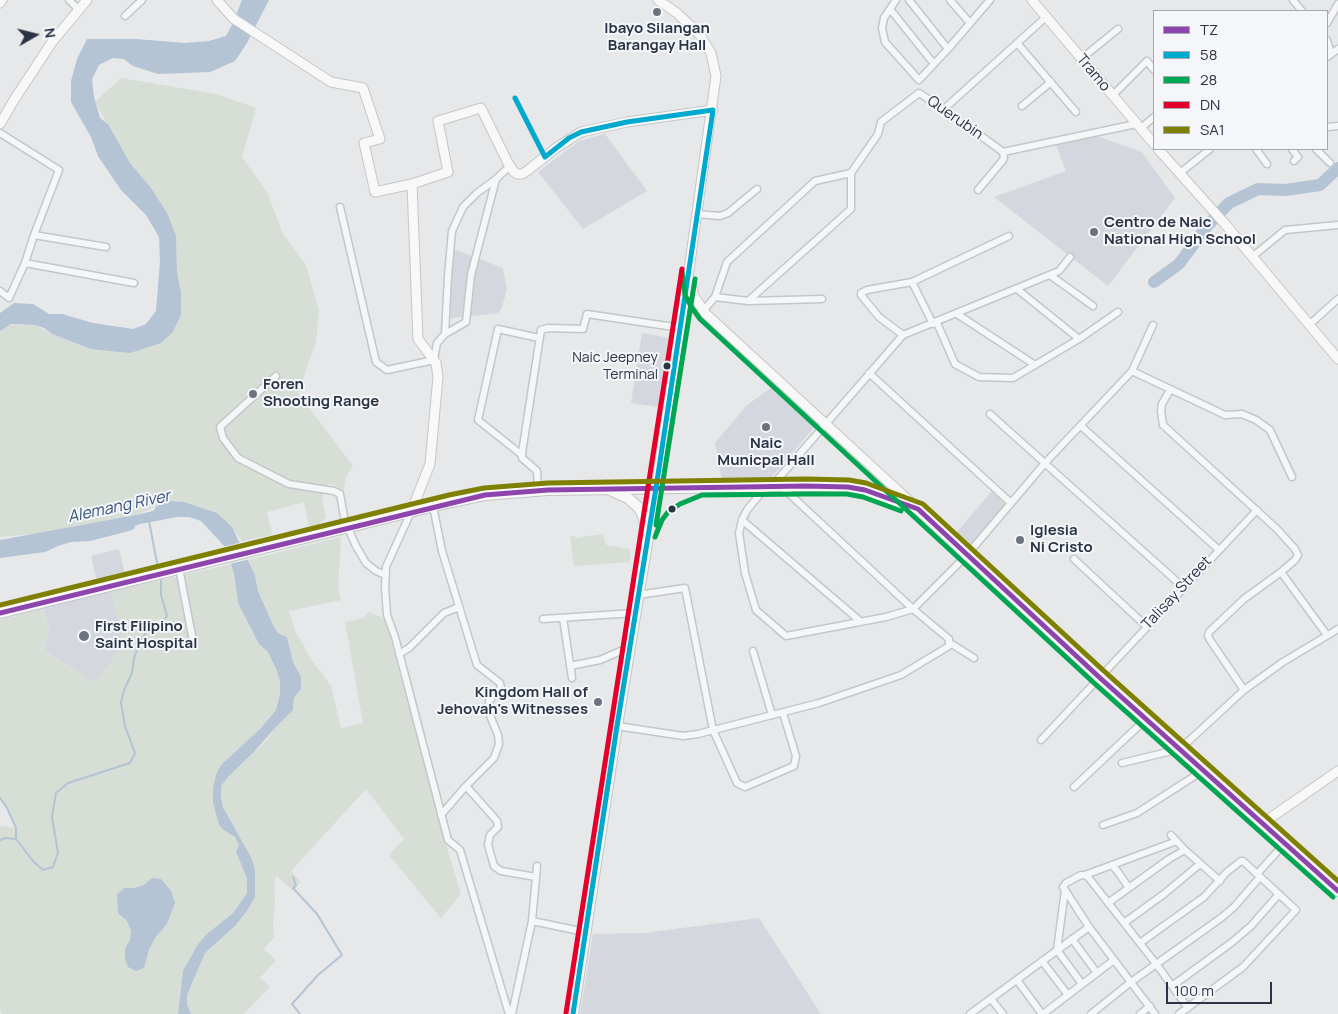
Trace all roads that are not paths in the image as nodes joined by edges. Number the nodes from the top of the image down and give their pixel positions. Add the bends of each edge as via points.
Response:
1 (68, 0) edge
2 (88, 0) edge
3 (142, 0) edge
4 (218, 0) edge
5 (658, 0) edge
6 (896, 0) edge
7 (909, 0) edge
8 (950, 0) edge
9 (990, 0) edge
10 (1032, 0) edge
11 (1293, 0) edge
12 (1338, 4) edge
13 (890, 9) junction
14 (79, 10) junction
15 (1301, 10) edge
16 (125, 16) dead end
17 (1046, 17) junction
18 (1328, 21) edge
19 (970, 23) junction
20 (1118, 29) dead end
21 (1017, 43) junction
22 (948, 49) junction
23 (1338, 49) edge
24 (1329, 56) edge
25 (1081, 59) junction
26 (934, 64) junction
27 (1153, 69) edge
28 (919, 80) junction
29 (1050, 82) junction
30 (919, 93) junction
31 (1112, 96) junction
32 (1022, 106) dead end
33 (944, 109) junction
34 (713, 110) junction
35 (1076, 112) dead end
36 (1153, 118) edge
37 (0, 124) edge
38 (1138, 126) junction
39 (0, 133) edge
40 (1153, 143) edge
41 (1159, 150) edge
42 (1209, 150) edge
43 (1257, 150) edge
44 (1293, 150) edge
45 (1317, 150) edge
46 (1003, 152) junction
47 (1294, 161) dead end
48 (1330, 163) dead end
49 (1267, 164) dead end
50 (510, 166) junction
51 (851, 173) junction
52 (1180, 173) junction
53 (496, 179) junction
54 (412, 184) junction
55 (757, 189) dead end
56 (978, 190) dead end
57 (340, 207) dead end
58 (696, 214) junction
59 (1338, 225) edge
60 (34, 234) junction
61 (1009, 236) dead end
62 (106, 247) dead end
63 (1070, 257) dead end
64 (1252, 257) junction
65 (25, 263) junction
66 (689, 270) junction
67 (1050, 275) junction
68 (912, 282) junction
69 (134, 283) dead end
70 (1017, 289) junction
71 (0, 291) edge
72 (715, 297) junction
73 (822, 299) dead end
74 (1338, 299) edge
75 (748, 301) junction
76 (1094, 306) dead end
77 (703, 311) junction
78 (1118, 312) dead end
79 (957, 314) junction
80 (935, 323) junction
81 (1152, 325) dead end
82 (1309, 325) junction
83 (680, 328) junction
84 (445, 334) junction
85 (903, 335) junction
86 (539, 338) junction
87 (1079, 339) junction
88 (1338, 359) edge
89 (434, 360) junction
90 (1035, 365) junction
91 (1132, 371) junction
92 (869, 373) junction
93 (276, 376) dead end
94 (1170, 390) junction
95 (990, 414) dead end
96 (825, 424) junction
97 (1081, 426) junction
98 (522, 455) junction
99 (1046, 463) junction
100 (1292, 477) dead end
101 (768, 487) junction
102 (782, 487) junction
103 (656, 488) junction
104 (538, 490) junction
105 (603, 490) junction
106 (1011, 503) junction
107 (433, 506) junction
108 (918, 509) junction
109 (1257, 510) junction
110 (411, 512) junction
111 (742, 520) junction
112 (347, 528) junction
113 (648, 534) junction
114 (1218, 549) junction
115 (967, 555) junction
116 (1074, 559) dead end
117 (179, 568) junction
118 (1281, 572) junction
119 (386, 575) junction
120 (1183, 587) junction
121 (638, 595) junction
122 (459, 607) junction
123 (913, 609) junction
124 (0, 613) edge
125 (635, 613) junction
126 (563, 618) junction
127 (543, 619) dead end
128 (860, 621) junction
129 (1146, 626) junction
130 (1338, 629) edge
131 (1327, 636) junction
132 (193, 641) dead end
133 (950, 643) junction
134 (630, 647) junction
135 (753, 651) dead end
136 (399, 654) junction
137 (974, 658) dead end
138 (570, 666) junction
139 (1100, 677) junction
140 (572, 678) dead end
141 (1244, 690) junction
142 (782, 713) junction
143 (772, 715) junction
144 (1146, 719) junction
145 (617, 726) junction
146 (712, 730) junction
147 (1041, 740) dead end
148 (1180, 749) junction
149 (1122, 763) dead end
150 (1204, 770) junction
151 (1338, 771) edge
152 (466, 786) junction
153 (1074, 787) dead end
154 (441, 815) junction
155 (1263, 823) junction
156 (1103, 825) dead end
157 (1171, 835) dead end
158 (1177, 841) junction
159 (1285, 843) junction
160 (1185, 850) junction
161 (1200, 864) junction
162 (1112, 865) junction
163 (538, 866) dead end
164 (1085, 875) junction
165 (1259, 876) junction
166 (536, 877) junction
167 (1220, 881) junction
168 (1129, 888) junction
169 (1064, 890) junction
170 (1338, 891) edge
171 (1279, 894) junction
172 (1108, 903) junction
173 (532, 921) junction
174 (1124, 923) junction
175 (1089, 927) junction
176 (585, 932) junction
177 (1072, 939) junction
178 (1140, 943) junction
179 (1057, 950) junction
180 (1114, 960) junction
181 (1042, 961) junction
182 (1157, 964) junction
183 (1097, 973) junction
184 (1017, 980) junction
185 (1131, 982) junction
186 (1082, 984) junction
187 (1172, 986) junction
188 (1068, 995) junction
189 (991, 999) junction
190 (1150, 1006) junction
191 (1188, 1008) junction
192 (511, 1014) edge
193 (573, 1014) edge
194 (970, 1014) edge
195 (1003, 1014) edge
196 (1043, 1014) edge
197 (1091, 1014) edge
198 (1140, 1014) edge
199 (1155, 1014) edge
200 (1179, 1014) edge

1 - 14 street
2 - 14 street
3 - 16 street
4 - 54 street via 234,19 331,82 364,88 380,139 364,143 375,192
5 - 34 street via 700,35 711,53 716,76
6 - 13 street
7 - 22 street
8 - 19 street
9 - 19 street
10 - 17 street, Tramo
11 - 15 street
12 - 18 street
13 - 26 street
13 - 28 street via 882,28 885,42
14 - 37 street via 52,42
17 - 21 street
17 - 25 street, Tramo
19 - 22 street
20 - 25 street
21 - 29 street
21 - 33 street
22 - 26 street
23 - 24 street
25 - 31 street, Tramo
26 - 28 street
27 - 31 street via 1147,61
28 - 30 street
29 - 32 street
29 - 35 street
30 - 33 street, Querubin
30 - 51 street, Querubin via 881,122 878,134
31 - 38 street, Tramo
33 - 46 street, Querubin
34 - 50 street via 581,132 522,174 514,172
34 - 58 street
36 - 38 street
38 - 40 street, Tramo
38 - 46 street
39 - 60 street via 58,170
41 - 52 street
42 - 52 street
43 - 49 street
44 - 47 street via 1298,157
45 - 48 street
46 - 56 street via 1003,160
50 - 53 street
50 - 54 street via 481,108 438,121 448,172
51 - 72 street via 815,181 727,262
51 - 75 street via 850,209
52 - 64 street
53 - 84 street via 472,275 466,322
53 - 84 street via 463,207 452,231
54 - 89 street via 418,339
55 - 58 street via 728,213 720,216
57 - 89 street via 376,362 387,370
58 - 66 street
59 - 64 street via 1285,230
60 - 62 street
60 - 65 street
61 - 68 street
63 - 67 street via 1059,271
64 - 82 street
65 - 69 street
65 - 71 street via 8,298
66 - 77 street via 692,292
66 - 83 street
67 - 70 street
67 - 76 street
68 - 80 street
68 - 85 street via 861,292 862,299 879,317
70 - 79 street
70 - 87 street
72 - 75 street
72 - 77 street
73 - 75 street
74 - 82 street
77 - 96 street
78 - 87 street
79 - 80 street
79 - 90 street
80 - 85 street
80 - 90 street via 955,364 979,377 1013,378
81 - 91 street
82 - 88 street
83 - 86 street via 587,314 583,330 544,328
83 - 103 street
84 - 89 street via 437,343
85 - 92 street
86 - 98 street
86 - 98 street via 498,329 478,420
87 - 90 street
89 - 110 street via 438,377 430,464
91 - 94 street
91 - 97 street
92 - 96 street
92 - 106 street
93 - 112 street via 220,427 222,438 238,458 289,484 340,494
94 - 100 street via 1225,415 1242,414 1270,430
94 - 109 street via 1162,404 1163,425
95 - 99 street
96 - 101 street
96 - 108 street
97 - 99 street
97 - 114 street
98 - 104 street via 537,471
99 - 106 street
99 - 120 street
101 - 102 main road
101 - 103 main road
101 - 111 street
102 - 108 main road via 857,488
102 - 123 street
103 - 105 main road
103 - 113 main road
104 - 105 main road
104 - 107 main road via 485,495
105 - 113 main road via 623,495 633,502 642,513
106 - 115 street
107 - 110 main road
107 - 122 street via 442,551
108 - 115 main road
109 - 114 street, Talisay Street
109 - 118 street via 1297,552 1295,560
110 - 112 main road
110 - 119 street via 386,567
111 - 128 street
111 - 128 street via 739,533 745,573 756,610 786,636
112 - 117 main road
112 - 119 street via 366,563
113 - 121 main road
114 - 120 street, Talisay Street
115 - 123 street
115 - 139 main road
116 - 129 street
117 - 124 main road
117 - 132 street
118 - 131 street
118 - 141 street via 1244,599 1209,632 1210,640
119 - 136 street via 387,615
120 - 129 street, Talisay Street
121 - 125 main road
121 - 146 street via 685,588
122 - 136 street via 444,613
122 - 152 street via 477,665 500,683 500,688 489,701 489,713 498,735 498,749 494,758
123 - 128 street
123 - 133 street
125 - 126 street
125 - 134 main road
126 - 127 street
126 - 138 street
129 - 139 street, Talisay Street
130 - 131 street
131 - 141 street
133 - 137 street
133 - 142 street via 902,675
134 - 138 street via 600,660
134 - 145 main road
135 - 143 street
136 - 154 street
138 - 140 street
139 - 144 main road
139 - 147 street, Talisay Street
141 - 148 street
142 - 143 street
142 - 146 street via 796,756 794,766 745,787 736,783
143 - 146 street
144 - 148 main road
144 - 153 street
145 - 146 street via 683,736
145 - 176 main road
148 - 149 street
148 - 150 main road
150 - 155 main road
150 - 156 street via 1137,813
151 - 155 street
152 - 154 street
152 - 166 street via 497,821 498,827 490,835 488,845 494,866 501,871
154 - 192 street via 448,840 460,850
155 - 159 main road
157 - 158 street
158 - 160 street
158 - 162 street
159 - 165 street
159 - 170 main road
160 - 161 street
160 - 168 street
161 - 167 street
161 - 174 street
162 - 164 street
162 - 168 street
163 - 166 street
164 - 169 street via 1066,883
164 - 172 street
165 - 167 street via 1241,861
165 - 171 street
165 - 182 street via 1234,907
166 - 173 street
167 - 178 street via 1204,897
168 - 172 street
169 - 175 street
169 - 179 street
171 - 187 street via 1244,932
171 - 191 street via 1296,910 1243,967
172 - 174 street
173 - 176 street
173 - 192 street
174 - 178 street
175 - 177 street
175 - 180 street
176 - 193 main road
177 - 179 street
177 - 183 street
178 - 182 street
179 - 181 street
179 - 186 street
180 - 183 street
180 - 185 street
181 - 184 street
181 - 188 street
182 - 185 street
182 - 187 street
183 - 186 street
184 - 189 street
184 - 196 street
185 - 190 street
185 - 197 street
186 - 188 street
187 - 191 street
188 - 196 street
189 - 194 street
189 - 195 street
190 - 198 street
190 - 199 street
191 - 200 street

